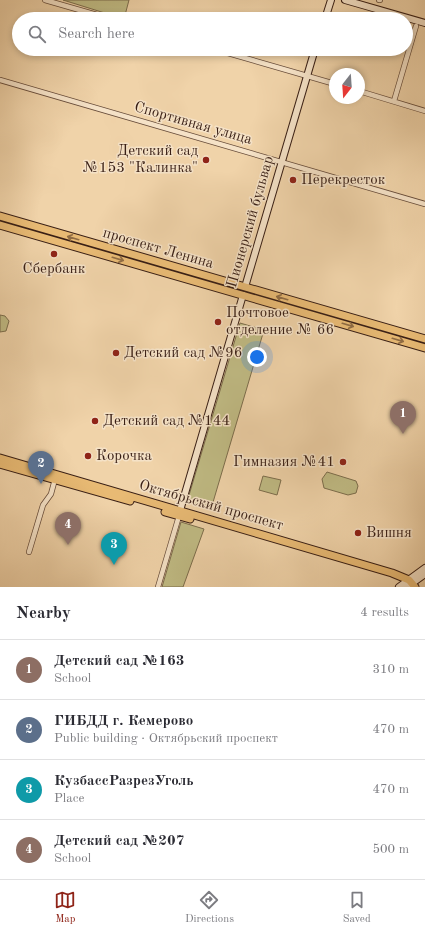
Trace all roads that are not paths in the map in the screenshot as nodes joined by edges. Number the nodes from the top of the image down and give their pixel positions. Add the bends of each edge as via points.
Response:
1 (45, 0) edge
2 (331, 0) edge
3 (344, 0) edge
4 (87, 12) edge
5 (327, 12) edge
6 (386, 12) edge
7 (413, 20) edge
8 (425, 23) edge
9 (416, 26) dead end
10 (413, 36) edge
11 (238, 56) edge
12 (313, 56) edge
13 (407, 56) edge
14 (307, 76) junction
15 (0, 80) edge
16 (329, 82) edge
17 (365, 93) edge
18 (394, 101) junction
19 (425, 110) edge
20 (282, 162) junction
21 (425, 204) edge
22 (0, 216) edge
23 (0, 225) edge
24 (35, 227) junction
25 (34, 234) junction
26 (245, 287) junction
27 (243, 295) junction
28 (425, 339) edge
29 (425, 348) edge
30 (0, 458) edge
31 (0, 464) edge
32 (55, 480) junction
33 (180, 513) junction
34 (29, 552) dead end
35 (425, 568) edge
36 (425, 574) edge
37 (408, 585) edge
38 (158, 587) edge

1 - 4 street
2 - 5 street
3 - 6 street
7 - 8 street
9 - 10 street
11 - 14 street
12 - 14 street, Пионерский бульвар
13 - 18 street
14 - 16 street
14 - 20 street, Пионерский бульвар
15 - 20 street, Спортивная улица
17 - 18 street
18 - 19 street
20 - 21 street, Спортивная улица
20 - 26 street, Пионерский бульвар
22 - 24 main road, проспект Ленина
23 - 25 main road, проспект Ленина
24 - 25 main road
26 -> 24 main road, проспект Ленина
25 -> 27 main road, проспект Ленина
26 - 27 main road, Пионерский бульвар
28 -> 26 main road, проспект Ленина
27 -> 29 main road, проспект Ленина
27 - 33 street, Пионерский бульвар
30 - 33 main road, Октябрьский проспект
31 - 32 main road, Октябрьский проспект
32 - 33 main road, Октябрьский проспект
32 - 34 street via 51,494 43,505
33 - 37 main road, Октябрьский проспект via 392,573
33 - 38 street, Пионерский бульвар
35 - 37 street
36 - 37 street

